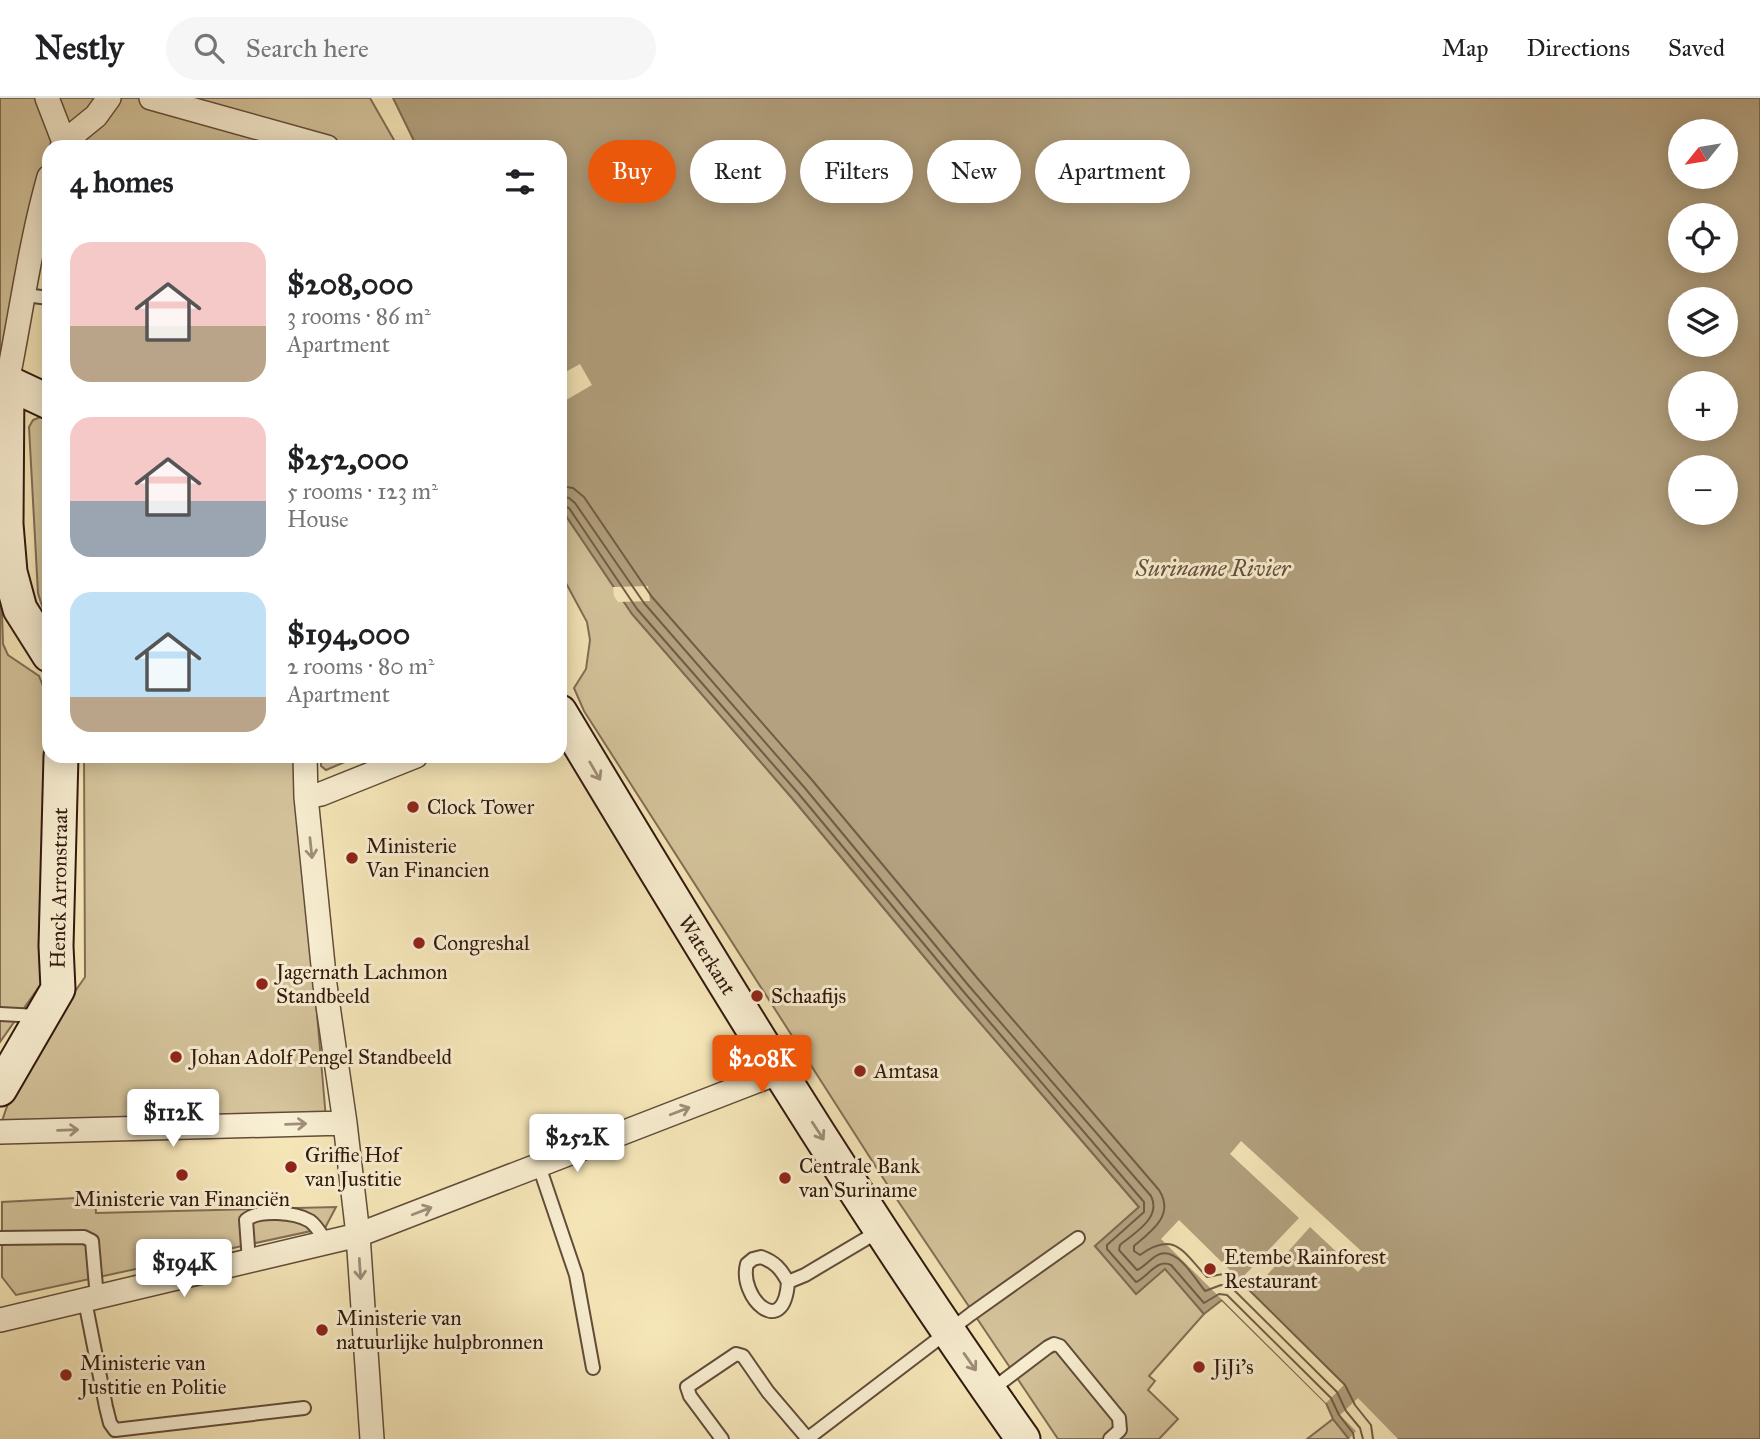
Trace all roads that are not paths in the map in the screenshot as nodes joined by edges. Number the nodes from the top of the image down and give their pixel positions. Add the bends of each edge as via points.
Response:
1 (47, 98) edge
2 (108, 98) edge
3 (151, 98) edge
4 (61, 140) edge
5 (69, 140) edge
6 (302, 140) edge
7 (42, 202) edge
8 (25, 295) junction
9 (42, 297) edge
10 (4, 381) edge
11 (42, 399) edge
12 (42, 644) edge
13 (567, 723) edge
14 (61, 763) edge
15 (304, 763) edge
16 (398, 763) edge
17 (306, 797) junction
18 (0, 1014) edge
19 (41, 1016) junction
20 (780, 1072) junction
21 (0, 1089) edge
22 (345, 1123) junction
23 (0, 1132) edge
24 (538, 1166) junction
25 (882, 1229) junction
26 (358, 1235) junction
27 (0, 1238) edge
28 (1078, 1238) dead end
29 (327, 1242) junction
30 (249, 1261) junction
31 (788, 1282) dead end
32 (91, 1299) junction
33 (0, 1320) edge
34 (948, 1331) junction
35 (593, 1368) dead end
36 (990, 1391) junction
37 (304, 1408) dead end
38 (1019, 1438) edge
39 (372, 1439) edge
40 (722, 1439) edge
41 (808, 1439) edge
42 (1110, 1439) edge

1 - 4 street
2 - 5 street via 96,116
3 - 6 street
7 - 8 street
8 - 9 lane
8 - 10 street
10 - 11 main road
10 - 12 main road via 10,572 20,609
13 -> 20 main road, Waterkant
14 - 19 main road, Henck Arronstraat via 58,989
15 - 17 street
16 - 17 street
17 -> 22 street
18 - 19 lane
19 - 21 main road, Henck Arronstraat
24 -> 20 street
20 -> 25 main road, Waterkant
23 -> 22 street
22 - 26 street
26 -> 24 street
24 - 35 lane via 576,1275
25 - 31 lane
25 - 34 main road, Waterkant
26 - 29 street
26 -> 39 street
27 - 32 lane via 84,1237 92,1241
28 - 34 lane
29 - 30 street
29 - 30 lane via 304,1218 257,1214 246,1220
30 - 32 street
32 - 33 street
32 - 37 lane via 106,1407 115,1430
34 -> 36 main road, Waterkant
34 - 41 lane
36 - 38 main road, Waterkant
36 - 42 lane via 1048,1347 1060,1346 1119,1418 1120,1430
40 - 41 lane via 687,1387 736,1353

